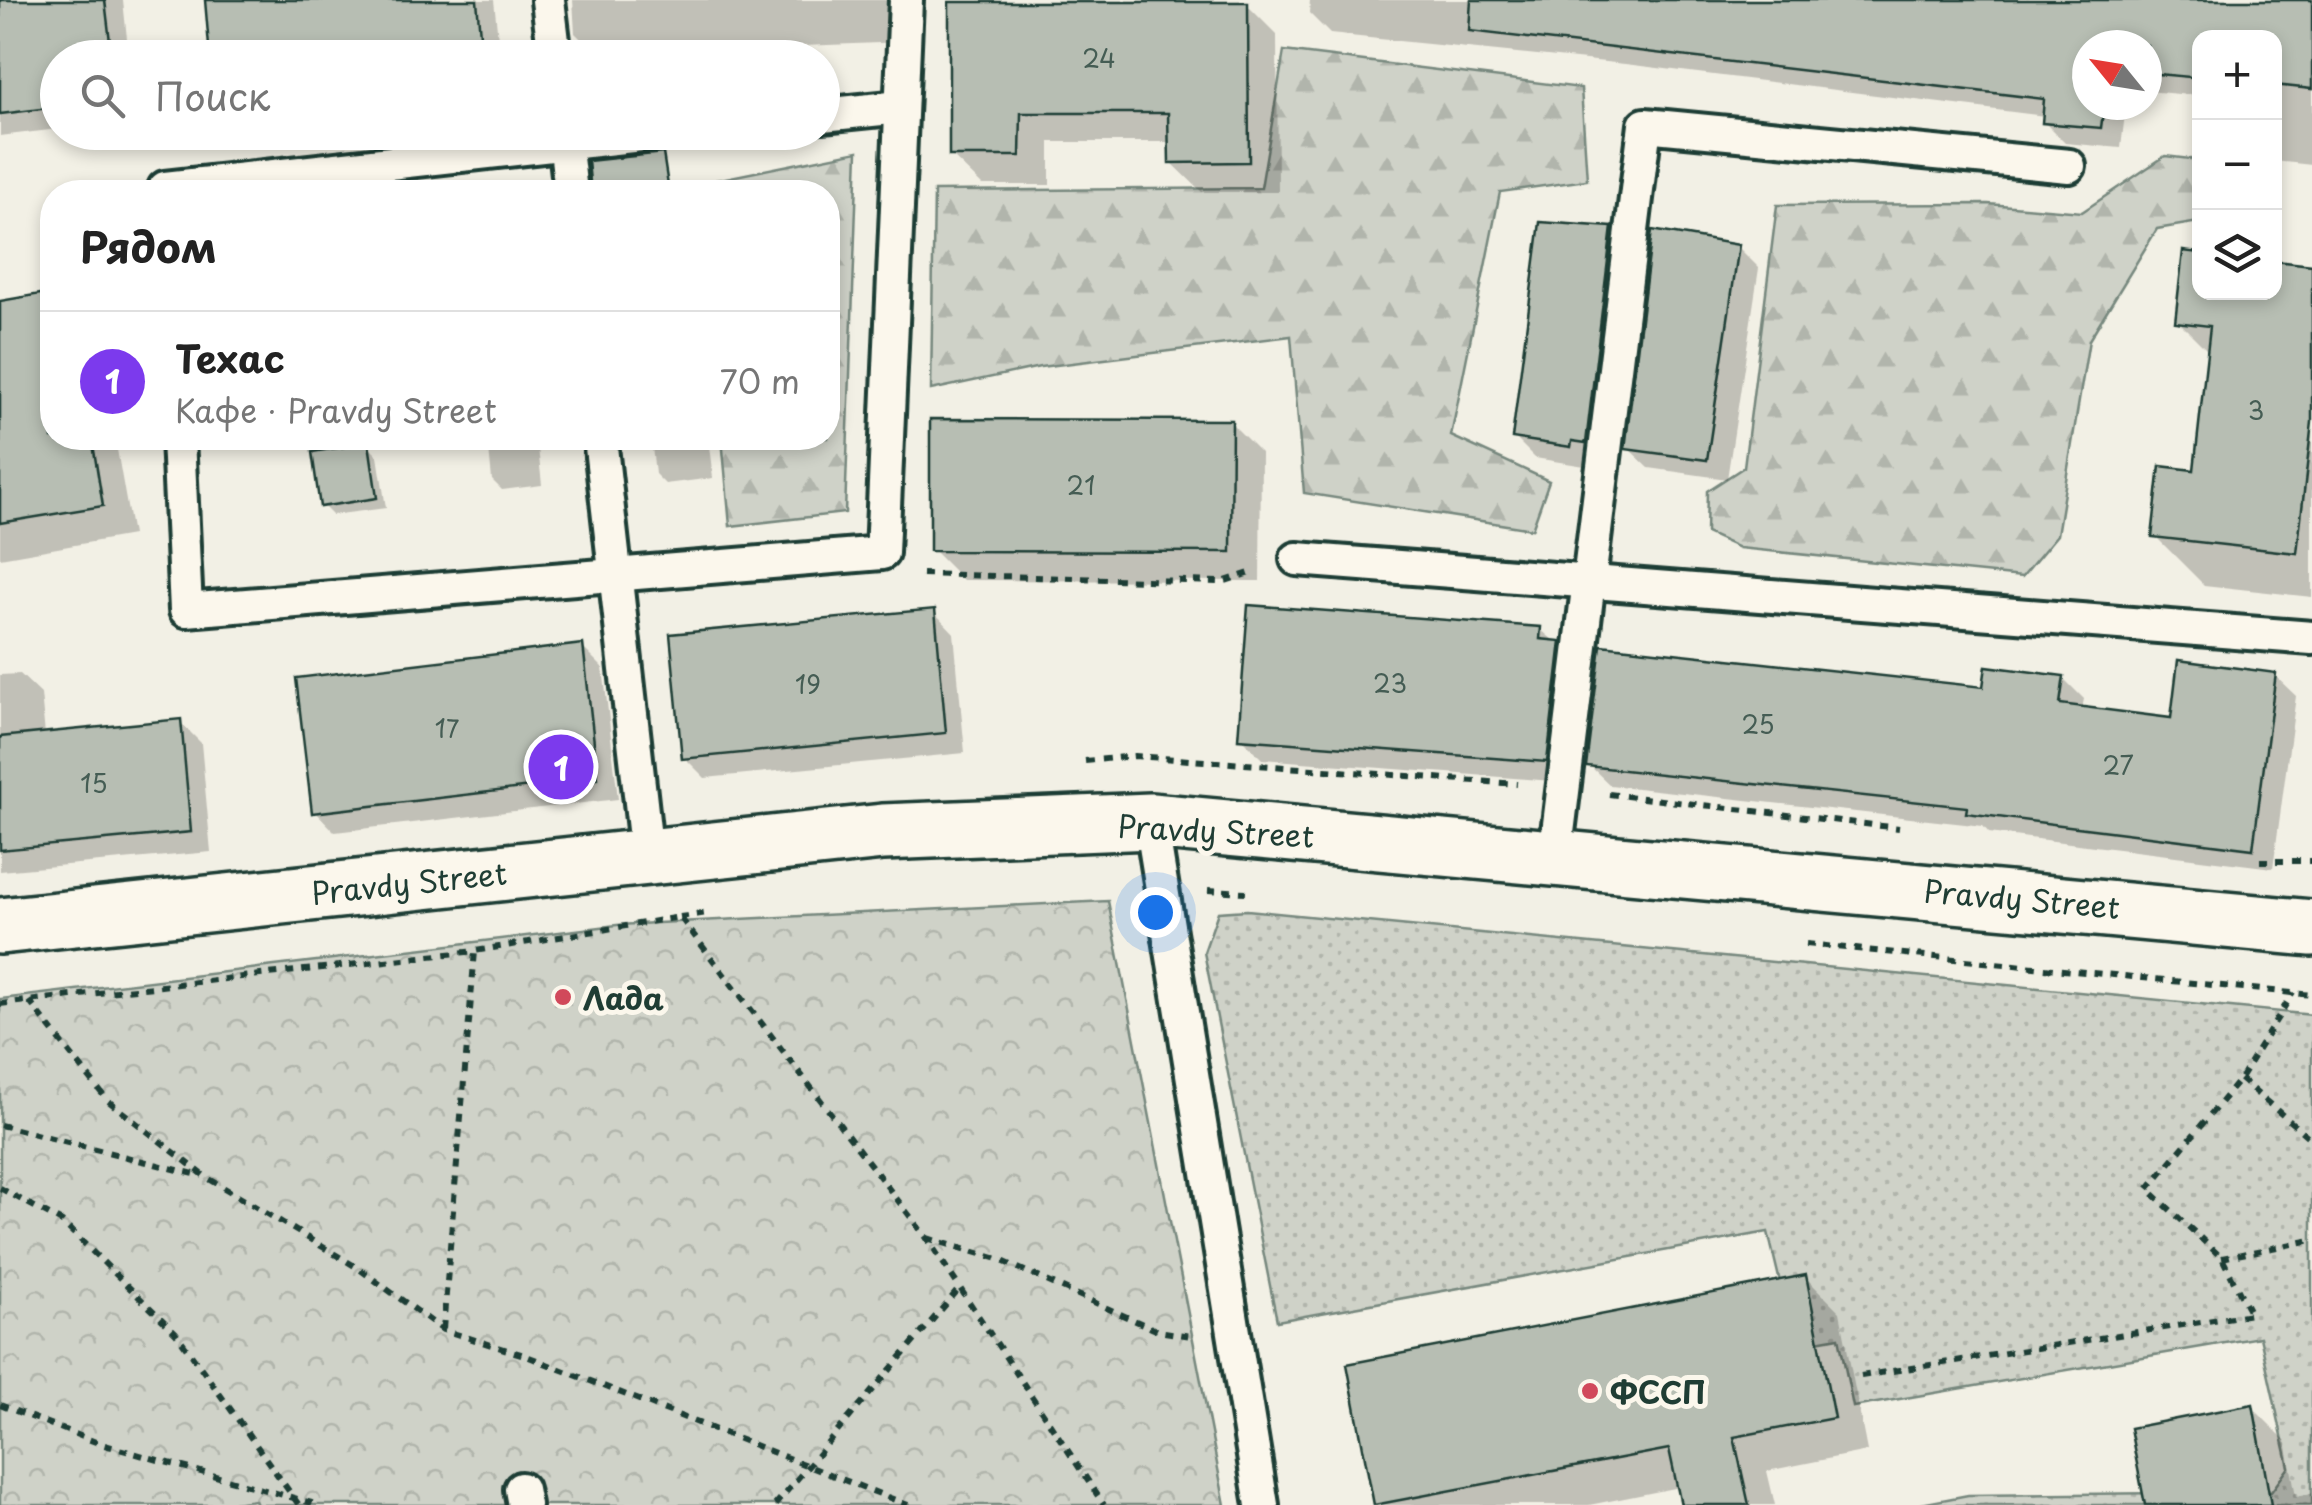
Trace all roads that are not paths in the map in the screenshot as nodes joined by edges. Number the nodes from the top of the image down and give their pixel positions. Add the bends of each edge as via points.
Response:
1 (548, 0) edge
2 (906, 0) edge
3 (553, 40) edge
4 (901, 107) junction
5 (840, 114) edge
6 (468, 150) edge
7 (566, 150) edge
8 (2069, 166) dead end
9 (229, 180) edge
10 (569, 180) edge
11 (179, 450) edge
12 (601, 450) edge
13 (1298, 559) road end
14 (616, 576) junction
15 (1587, 581) junction
16 (2312, 638) edge
17 (1151, 820) junction
18 (646, 856) junction
19 (1556, 856) junction
20 (0, 926) edge
21 (2312, 928) edge
22 (1262, 1505) edge

1 - 3 lane
2 - 4 lane
4 - 5 lane
4 - 14 lane via 882,553
6 - 9 lane
7 - 10 lane
8 - 15 lane via 1645,125
11 - 14 lane via 186,610
12 - 14 lane
13 - 15 lane
14 - 18 lane
15 - 16 lane
15 - 19 lane
17 - 18 main road, Pravdy Street via 883,832
17 - 19 main road, Pravdy Street
17 - 22 lane
18 - 20 main road, Pravdy Street
19 - 21 main road, Pravdy Street

